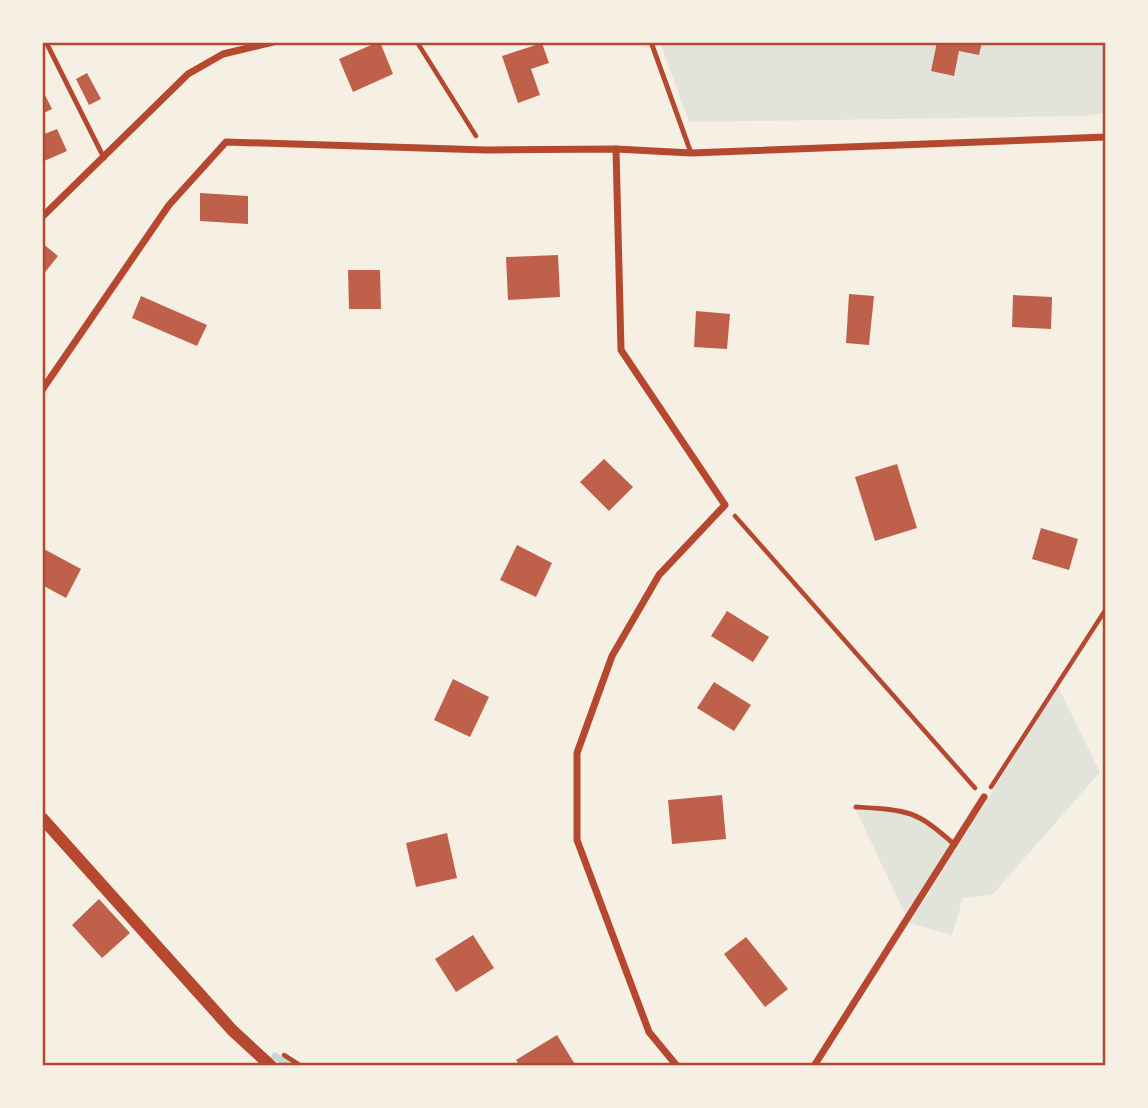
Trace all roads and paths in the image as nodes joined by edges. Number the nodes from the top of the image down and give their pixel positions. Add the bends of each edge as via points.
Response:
1 (46, 42) edge
2 (273, 42) edge
3 (417, 42) edge
4 (651, 42) edge
5 (1106, 137) edge
6 (616, 149) junction
7 (486, 150) junction
8 (691, 153) junction
9 (104, 158) junction
10 (42, 217) edge
11 (42, 390) edge
12 (725, 505) junction
13 (1106, 609) edge
14 (984, 797) junction
15 (856, 807) dead end
16 (42, 818) edge
17 (955, 845) junction
18 (271, 1066) edge
19 (677, 1066) edge
20 (814, 1066) edge

1 - 9 lane
2 - 9 street via 223,54 188,74
3 - 7 path
4 - 8 lane
5 - 8 street
6 - 7 street
6 - 8 street
6 - 12 street via 621,351
7 - 11 street via 226,142 169,205
9 - 10 street
12 - 14 path
12 - 19 street via 659,575 612,656 577,753 577,840 649,1032
13 - 14 path
14 - 17 street
15 - 17 lane via 902,810 930,822
16 - 18 street via 232,1030
17 - 20 street

